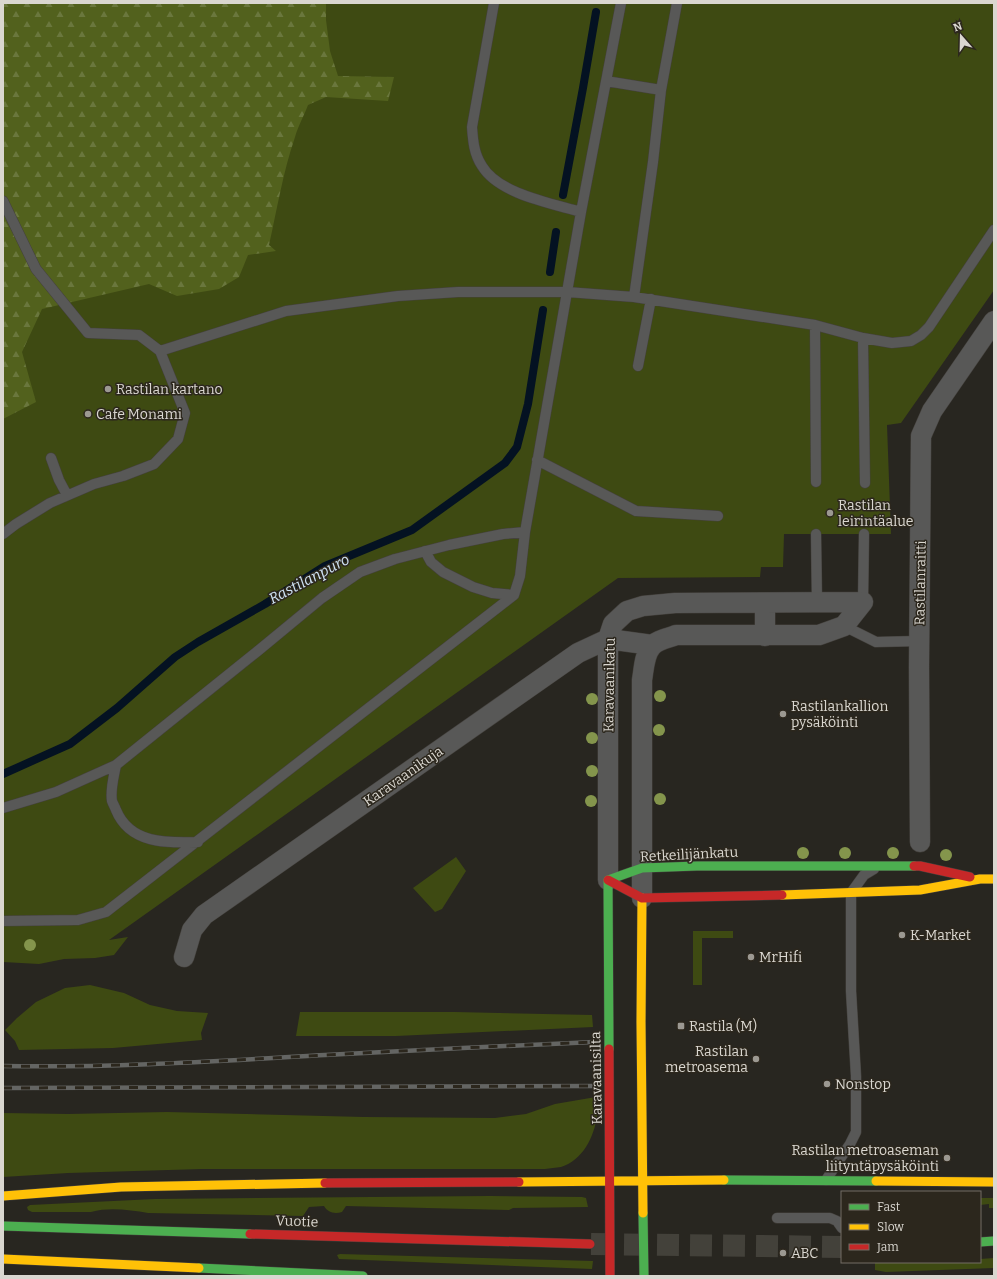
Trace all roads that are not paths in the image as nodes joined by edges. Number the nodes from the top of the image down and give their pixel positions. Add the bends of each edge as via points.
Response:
1 (494, 3) edge
2 (621, 3) edge
3 (677, 3) edge
4 (606, 80) junction
5 (661, 90) junction
6 (3, 201) edge
7 (581, 212) junction
8 (994, 230) edge
9 (567, 292) junction
10 (634, 297) junction
11 (651, 299) junction
12 (994, 321) edge
13 (815, 325) junction
14 (863, 338) junction
15 (160, 351) junction
16 (638, 366) dead end
17 (51, 458) dead end
18 (537, 460) junction
19 (816, 482) dead end
20 (865, 483) dead end
21 (67, 495) junction
22 (718, 516) dead end
23 (525, 532) junction
24 (3, 534) edge
25 (816, 534) dead end
26 (864, 534) dead end
27 (425, 551) junction
28 (514, 595) junction
29 (863, 602) junction
30 (765, 603) junction
31 (817, 603) junction
32 (844, 626) junction
33 (765, 636) junction
34 (608, 640) junction
35 (919, 641) junction
36 (652, 645) junction
37 (116, 765) junction
38 (3, 808) edge
39 (198, 842) junction
40 (920, 842) dead end
41 (880, 865) junction
42 (642, 868) junction
43 (994, 878) edge
44 (980, 879) junction
45 (608, 880) junction
46 (851, 893) junction
47 (642, 898) junction
48 (3, 921) edge
49 (184, 957) dead end
50 (826, 1180) junction
51 (611, 1181) junction
52 (642, 1181) junction
53 (994, 1182) edge
54 (3, 1196) edge
55 (777, 1218) dead end
56 (3, 1226) edge
57 (841, 1226) edge
58 (994, 1241) edge
59 (981, 1242) edge
60 (590, 1244) tunnel mouth
61 (3, 1259) edge
62 (363, 1276) edge
63 (610, 1276) edge
64 (644, 1276) edge

1 - 7 lane via 472,127 476,152 486,171 510,190
2 - 4 lane
3 - 5 lane
4 - 5 lane
4 - 7 lane
5 - 10 lane
6 - 15 lane via 36,269 88,333 139,335
7 - 9 lane
8 - 14 lane via 929,327 921,335 911,341 892,343
9 - 10 lane
9 - 15 lane via 398,296 286,311
9 - 18 lane
10 - 11 lane
11 - 13 lane
11 - 16 lane
12 - 35 street, Rastilanraitti via 932,411 921,436
13 - 14 lane
13 - 19 lane
14 - 20 lane
15 - 21 lane via 185,413 178,439 154,464
17 - 21 lane
18 - 22 lane via 636,511
18 - 23 lane
21 - 24 lane via 50,503
23 - 27 lane via 503,534
23 - 28 lane via 520,576
25 - 31 lane
26 - 29 lane
27 - 28 lane via 431,562 443,572 472,587 492,593
27 - 37 lane via 370,567 322,598
28 - 39 lane
29 - 31 street, Karavaanikatu
29 - 32 street
30 - 31 street, Karavaanikatu
30 - 33 street
30 - 34 street, Karavaanikatu via 675,603 643,606 627,611 613,624
32 - 33 street via 819,635
32 - 35 lane via 876,642
33 - 36 street via 676,635
34 - 36 street, Karavaanikuja
34 - 45 street, Karavaanikatu
34 - 49 street, Karavaanikuja via 578,653 204,915 192,930
35 - 40 street, Rastilanraitti
36 - 42 street via 645,660 642,680
37 - 38 lane via 56,792
37 - 39 lane via 112,801 119,817 131,831 144,838 172,843
39 - 48 lane via 106,912 78,920
41 - 42 main road, Retkeilijänkatu
41 - 44 main road, Retkeilijänkatu via 920,866
41 - 46 lane via 864,875
42 - 45 main road, Retkeilijänkatu
42 - 47 street
43 - 44 main road, Retkeilijänkatu
44 - 46 main road, Retkeilijänkatu via 920,890
45 - 47 main road, Retkeilijänkatu
45 - 51 main road, Karavaanisilta
46 - 47 main road, Retkeilijänkatu
46 - 50 lane via 851,991 856,1132
47 - 52 main road
50 - 52 main road
50 - 53 main road
51 - 52 main road
51 - 54 main road via 121,1187
51 - 63 main road, Karavaanisilta
52 - 64 main road
55 - 57 lane via 830,1218 838,1221
56 - 60 main road, Vuotie
58 - 59 main road
61 - 62 main road

